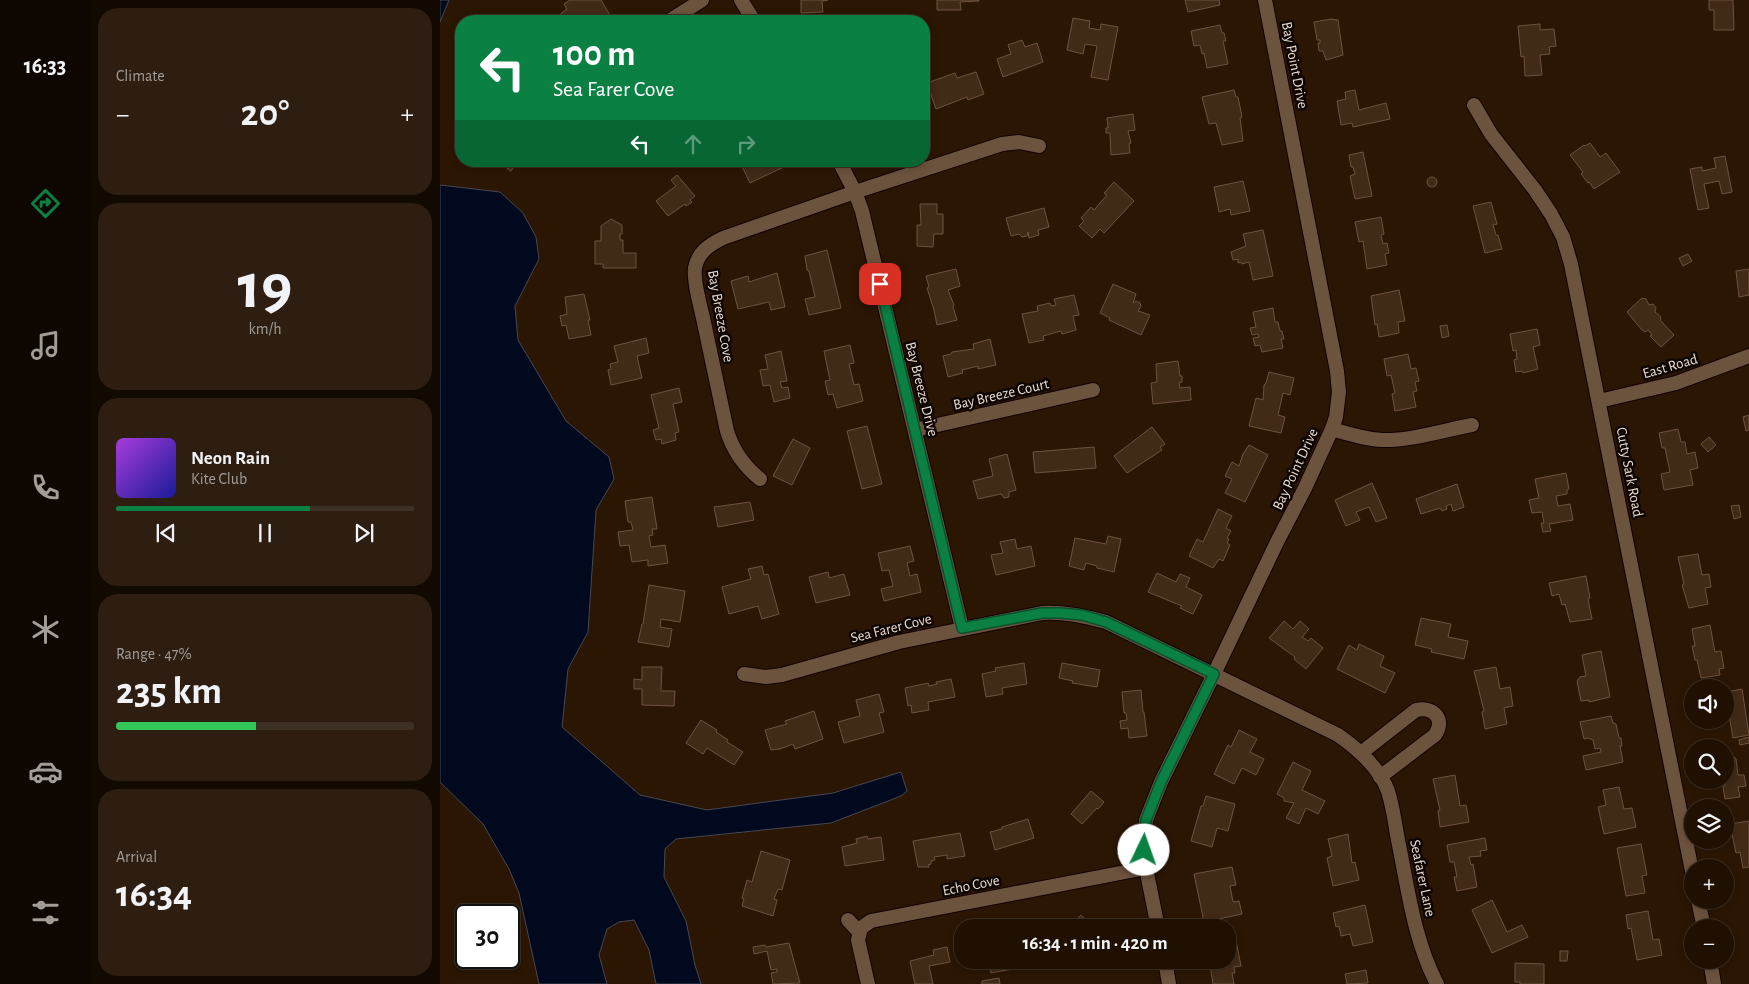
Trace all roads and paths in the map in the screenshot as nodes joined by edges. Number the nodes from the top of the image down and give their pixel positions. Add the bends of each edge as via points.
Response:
1 (702, 0) edge
2 (741, 0) edge
3 (1265, 0) edge
4 (678, 15) edge
5 (750, 15) edge
6 (1474, 105) dead end
7 (1039, 146) dead end
8 (842, 167) edge
9 (855, 192) junction
10 (1749, 356) edge
11 (1093, 390) dead end
12 (1600, 402) junction
13 (1472, 425) dead end
14 (1332, 428) junction
15 (915, 430) junction
16 (760, 479) dead end
17 (962, 628) junction
18 (744, 674) dead end
19 (1214, 674) junction
20 (1361, 753) junction
21 (1380, 777) junction
22 (1690, 859) edge
23 (1146, 868) junction
24 (1156, 919) edge
25 (848, 920) dead end
26 (860, 932) junction
27 (1166, 969) edge
28 (1712, 969) edge
29 (868, 984) edge
30 (1169, 984) edge
31 (1437, 984) edge
32 (1714, 984) edge

1 - 4 street
2 - 5 street
3 - 14 street, Bay Point Drive via 1337,371 1339,392
6 - 12 street, Cutty Sark Road via 1491,134 1546,206 1563,237
7 - 9 street, Bay Breeze Cove via 1019,142 1002,144
8 - 9 street, Bay Breeze Drive
9 - 15 street, Bay Breeze Drive
9 - 16 street, Bay Breeze Cove via 723,238 703,250 698,259 695,269 698,296 730,443 738,458
10 - 12 street, East Road via 1676,383
11 - 15 street, Bay Breeze Court
12 - 22 street, Cutty Sark Road
13 - 14 street via 1384,440
14 - 19 street, Bay Point Drive
15 - 17 street, Bay Breeze Drive
17 - 18 street, Sea Farer Cove via 782,675
17 - 19 street, Sea Farer Cove via 1042,613 1082,615 1106,622
19 - 20 street, Seafarer Lane via 1338,735
19 - 23 street, Bay Point Drive via 1146,820
20 - 21 street, Seafarer Lane
20 - 21 street via 1416,710 1434,713 1440,726 1435,735
21 - 31 street, Seafarer Lane via 1388,791 1423,954
23 - 24 street, Bay Point Drive
23 - 26 street, Echo Cove via 871,921
25 - 26 street
26 - 29 street via 858,940
27 - 30 street
28 - 32 street

